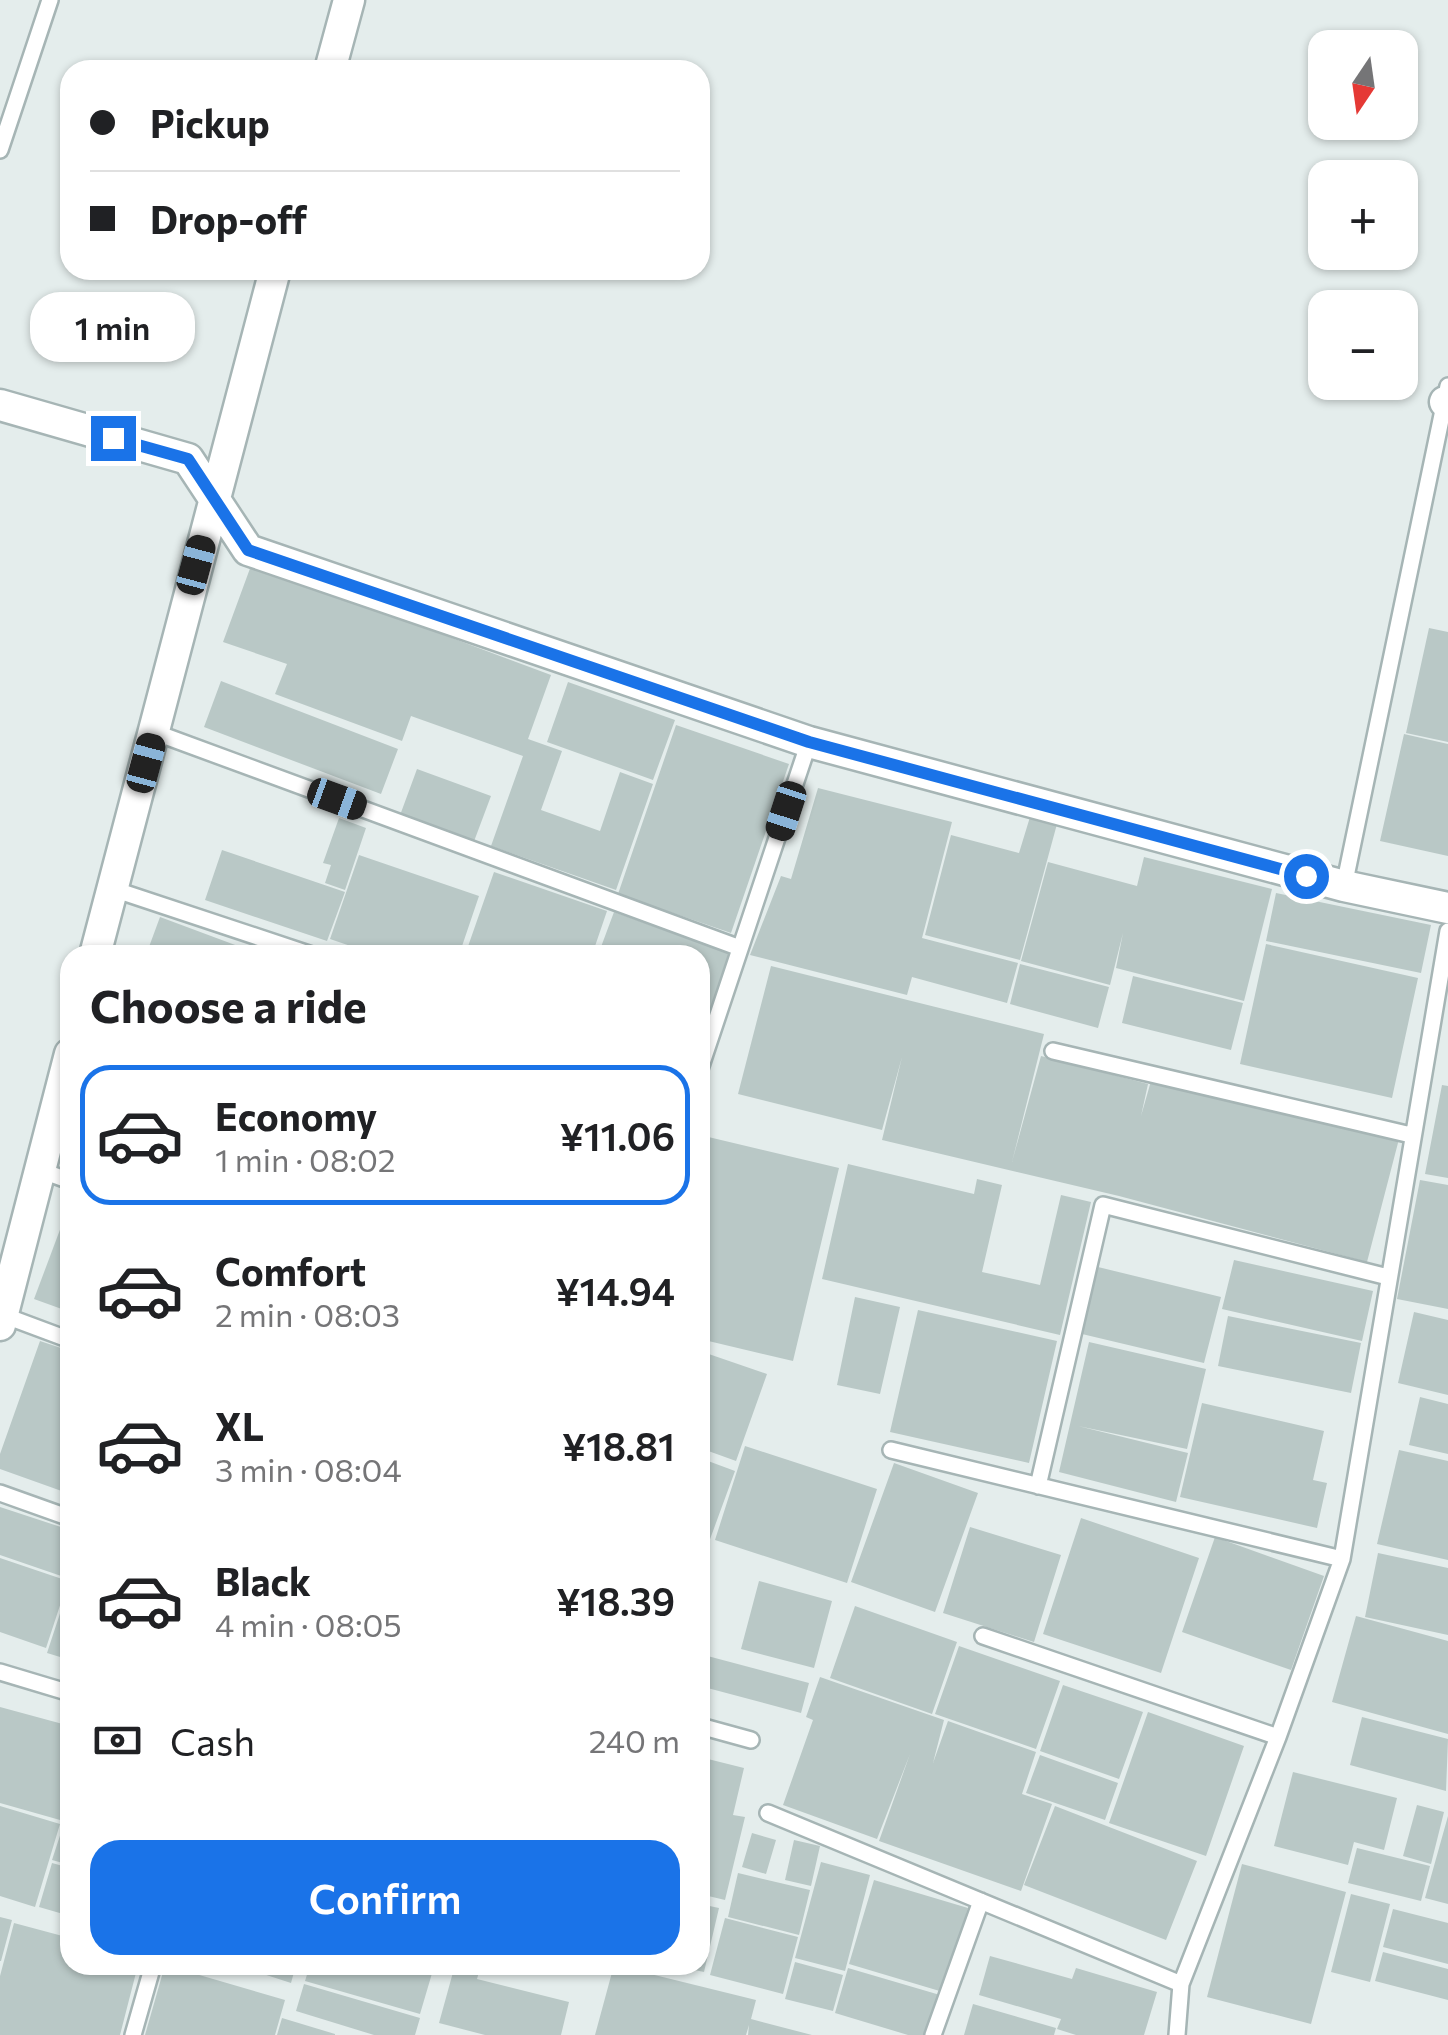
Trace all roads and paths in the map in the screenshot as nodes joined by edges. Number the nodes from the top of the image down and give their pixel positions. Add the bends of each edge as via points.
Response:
1 (50, 0) edge
2 (349, 0) edge
3 (333, 60) edge
4 (0, 150) edge
5 (272, 280) edge
6 (1447, 397) edge
7 (0, 405) edge
8 (214, 498) junction
9 (154, 732) junction
10 (809, 742) junction
11 (1344, 886) junction
12 (112, 889) junction
13 (1448, 908) edge
14 (1448, 931) edge
15 (98, 945) edge
16 (282, 945) edge
17 (740, 948) junction
18 (710, 1039) edge
19 (1053, 1051) dead end
20 (60, 1093) edge
21 (1411, 1134) junction
22 (40, 1170) junction
23 (60, 1177) edge
24 (1388, 1277) junction
25 (1, 1320) edge
26 (60, 1337) edge
27 (891, 1450) dead end
28 (1038, 1486) junction
29 (0, 1493) edge
30 (60, 1514) edge
31 (1342, 1558) junction
32 (983, 1636) dead end
33 (0, 1672) edge
34 (60, 1690) edge
35 (710, 1729) edge
36 (1278, 1737) junction
37 (751, 1740) dead end
38 (768, 1813) dead end
39 (981, 1901) junction
40 (150, 1975) edge
41 (1181, 1984) junction
42 (133, 2035) edge
43 (932, 2035) edge
44 (1177, 2035) edge

1 - 4 lane
2 - 3 street
5 - 8 street
6 - 11 lane
7 - 8 street via 188,459
8 - 9 street
8 - 10 street via 248,550
9 - 12 street
9 - 17 lane
10 - 11 street
10 - 17 lane
11 - 13 street
12 - 15 street
12 - 16 lane
14 - 21 lane
17 - 18 lane
19 - 21 lane
20 - 22 street
21 - 24 lane
22 - 23 lane
22 - 25 street
24 - 28 lane via 1103,1205
24 - 31 lane
25 - 26 lane
27 - 28 lane
28 - 31 lane
29 - 30 lane
31 - 36 lane
32 - 36 lane
33 - 34 lane
35 - 37 lane
36 - 41 lane
38 - 39 lane
39 - 41 lane
39 - 43 lane
40 - 42 lane
41 - 44 lane

